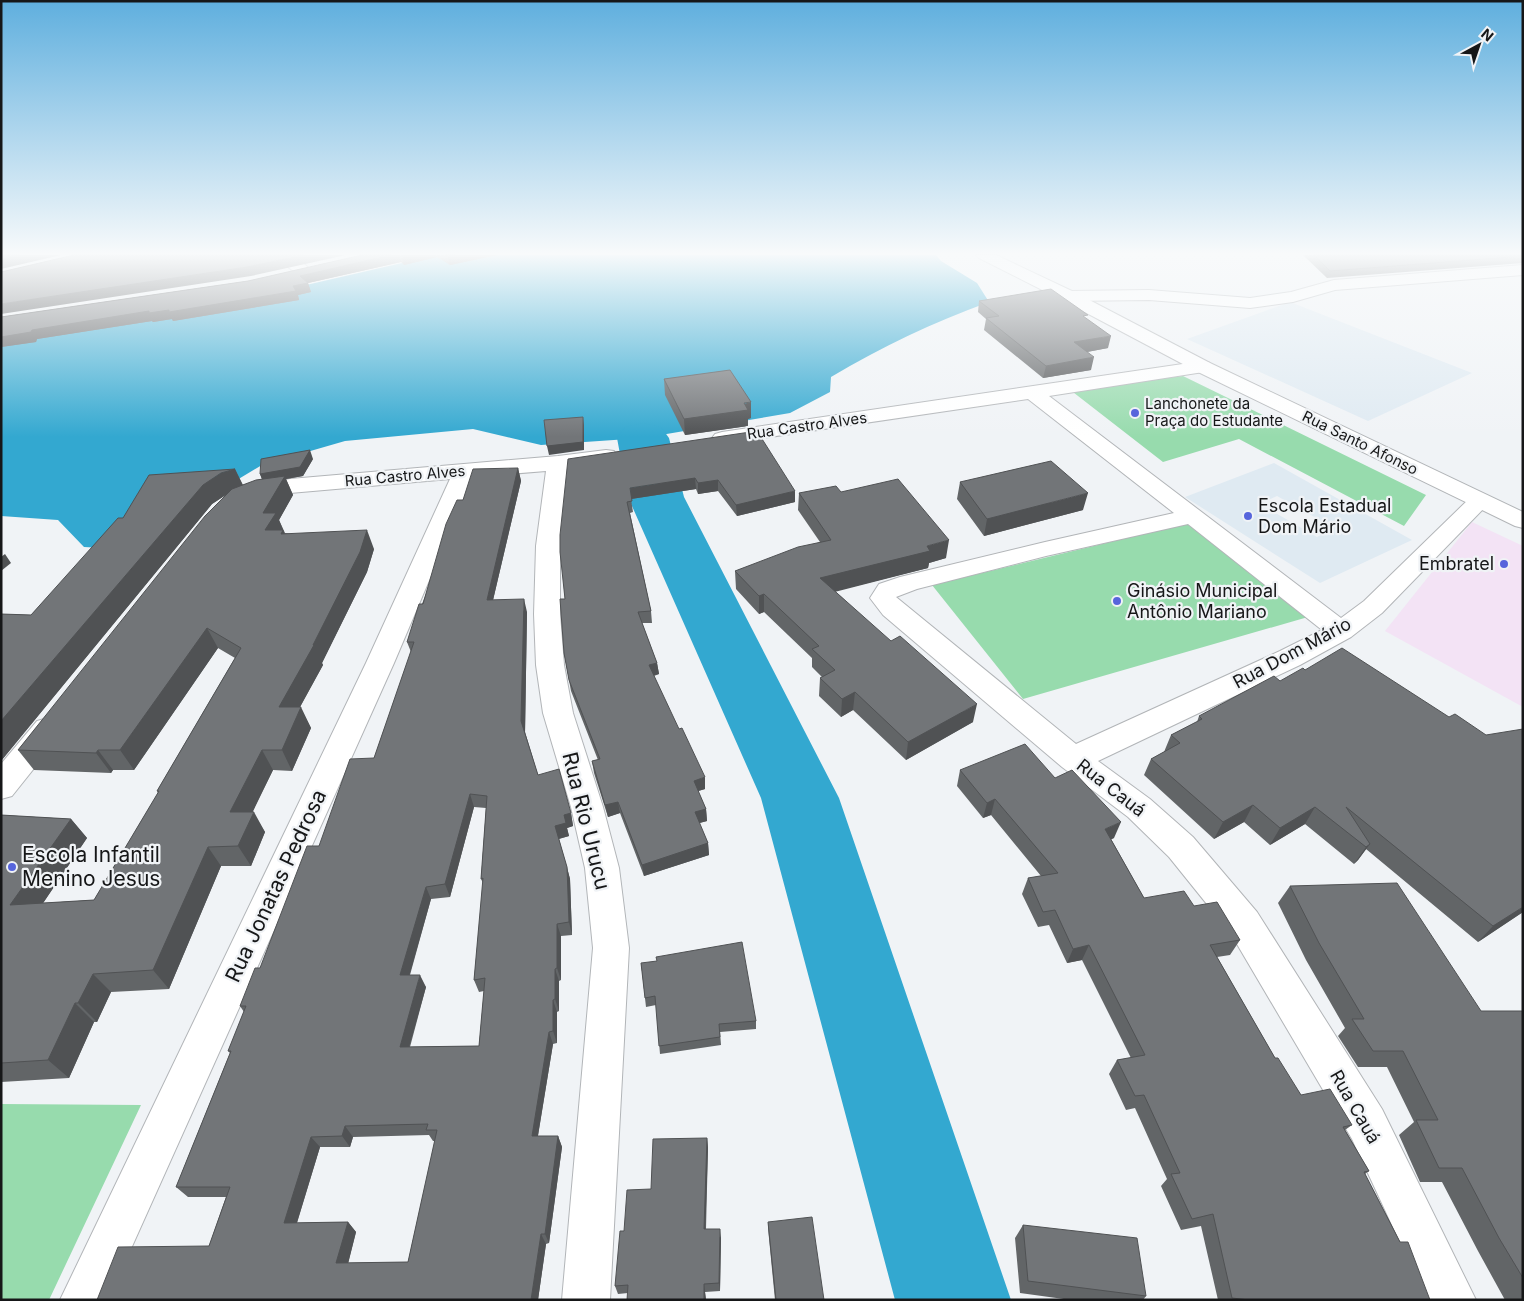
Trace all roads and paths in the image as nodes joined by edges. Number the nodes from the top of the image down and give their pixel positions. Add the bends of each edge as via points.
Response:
1 (1105, 316) edge
2 (1203, 367) junction
3 (1033, 393) junction
4 (708, 441) edge
5 (625, 453) edge
6 (558, 463) junction
7 (465, 470) junction
8 (1480, 501) junction
9 (230, 504) edge
10 (1193, 516) junction
11 (1523, 521) edge
12 (1342, 631) junction
13 (61, 713) edge
14 (1073, 759) junction
15 (1, 787) edge
16 (84, 1300) edge
17 (586, 1300) edge
18 (1452, 1300) edge

1 - 2 street, Rua Santo Afonso
2 - 3 street, Rua Castro Alves
2 - 8 street, Rua Santo Afonso
3 - 4 street, Rua Castro Alves
3 - 10 street
5 - 6 street, Rua Castro Alves
6 - 7 street, Rua Castro Alves
6 - 17 street, Rua Rio Urucu via 548,546 550,665 558,713 602,868 611,948
7 - 9 street, Rua Castro Alves via 290,486 257,492
7 - 16 street, Rua Jonatas Pedrosa via 380,663
8 - 11 street, Rua Santo Afonso
8 - 12 street, Rua Dom Mário via 1373,607
10 - 12 street
10 - 14 street, Rua Cauá via 909,584 888,590 883,598 892,609
12 - 14 street, Rua Dom Mário
13 - 15 street
14 - 18 street, Rua Cauá via 1139,808 1181,847 1244,923 1367,1124

